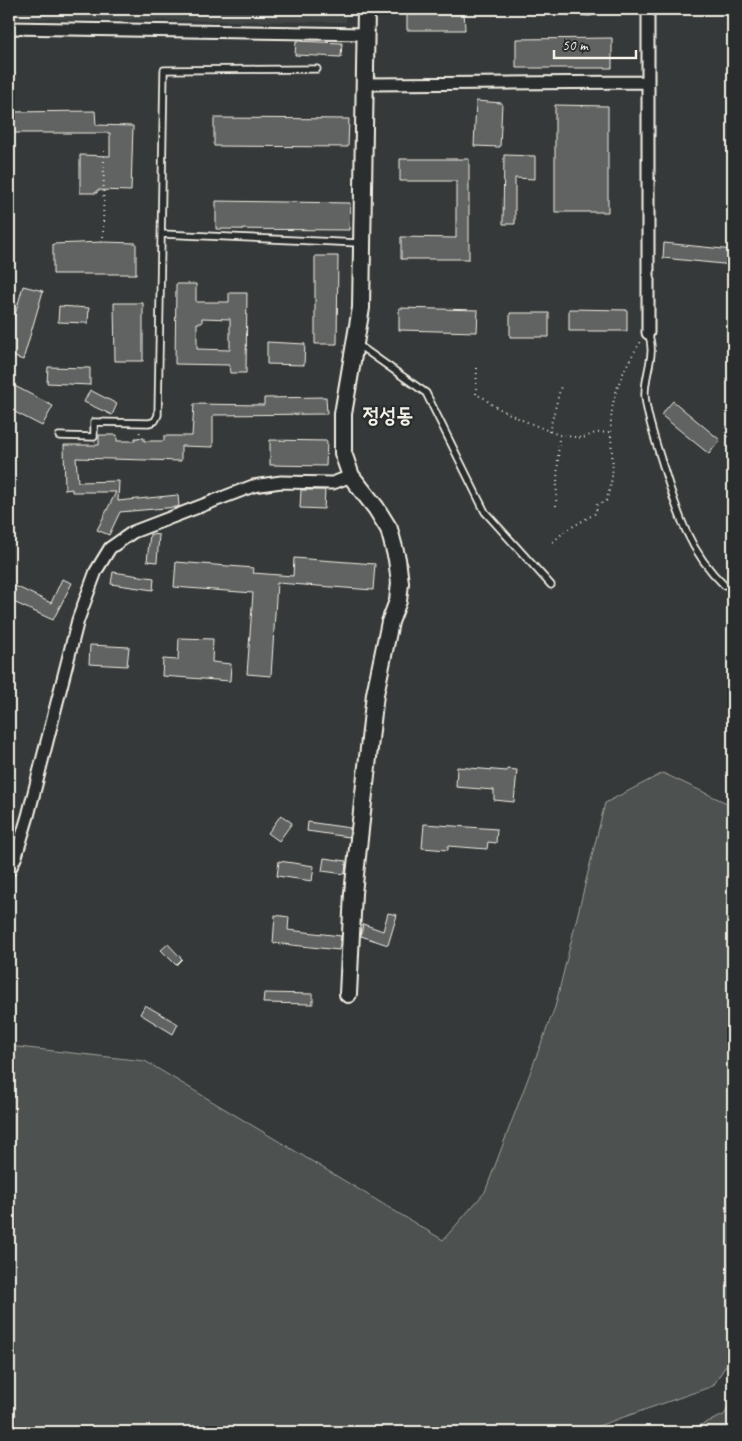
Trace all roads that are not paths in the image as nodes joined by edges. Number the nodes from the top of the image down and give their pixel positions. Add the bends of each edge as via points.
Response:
1 (366, 9) edge
2 (528, 9) edge
3 (602, 9) edge
4 (648, 9) edge
5 (9, 28) edge
6 (366, 34) junction
7 (317, 69) dead end
8 (646, 82) junction
9 (366, 84) junction
10 (162, 234) junction
11 (362, 244) junction
12 (648, 333) joint
13 (356, 344) junction
14 (60, 436) dead end
15 (351, 476) junction
16 (551, 585) dead end
17 (724, 585) dead end
18 (9, 871) edge
19 (348, 994) dead end

1 - 6 street
2 - 3 lane via 590,12
4 - 8 street
5 - 6 street
6 - 9 street
7 - 10 lane via 164,70
8 - 9 street
8 - 12 street
9 - 11 street
10 - 11 lane
10 - 14 lane via 158,416 149,423 94,422 94,437
11 - 13 street via 361,308
12 - 17 lane via 653,350 645,388 646,407 670,490 696,552
13 - 15 street via 343,414 343,453
13 - 16 lane via 426,393 485,512
15 - 18 street via 333,483 281,482 253,486 133,532 110,548 96,571 78,620 28,816
15 - 19 street via 389,529 400,583 375,694 353,893

